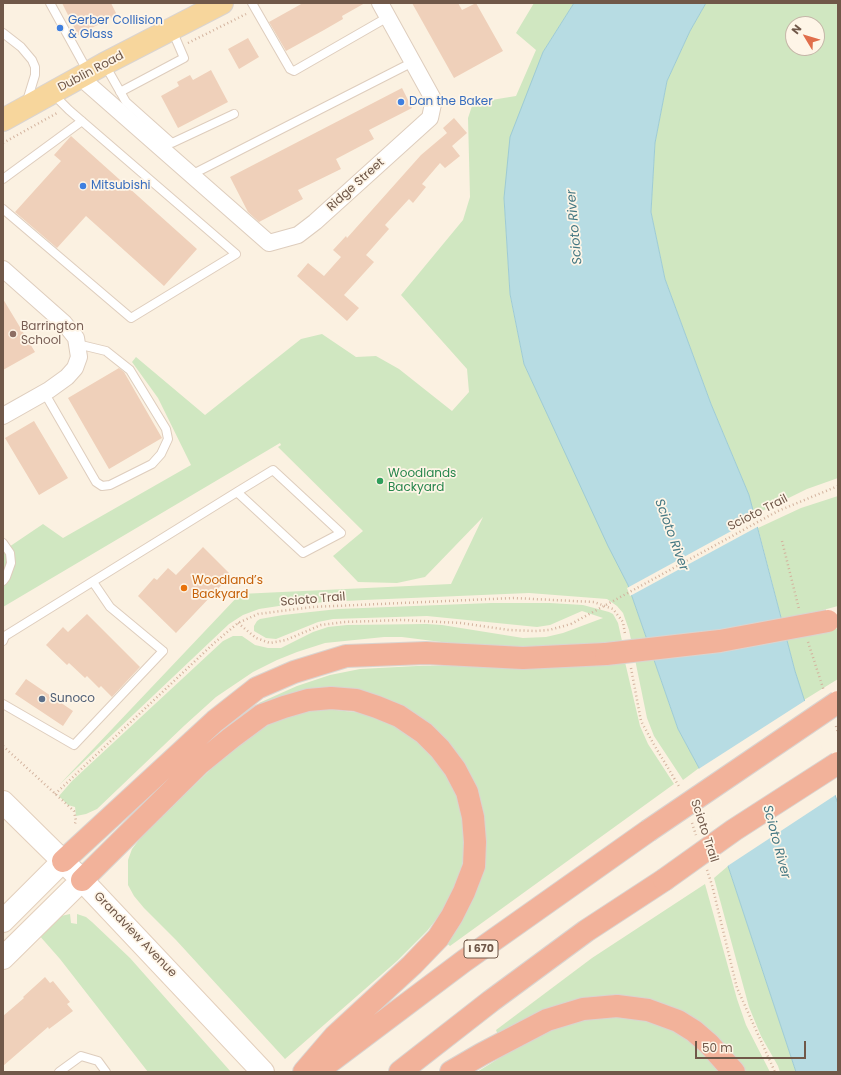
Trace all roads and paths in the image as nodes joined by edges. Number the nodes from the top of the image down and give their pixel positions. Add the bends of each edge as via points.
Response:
1 (50, 3) edge
2 (252, 3) edge
3 (217, 4) edge
4 (384, 10) edge
5 (172, 30) junction
6 (3, 33) edge
7 (413, 62) junction
8 (91, 71) junction
9 (120, 92) junction
10 (52, 93) junction
11 (24, 108) junction
12 (234, 114) dead end
13 (3, 120) edge
14 (82, 121) junction
15 (168, 147) junction
16 (190, 175) junction
17 (3, 180) edge
18 (3, 209) edge
19 (3, 269) edge
20 (78, 351) junction
21 (44, 392) junction
22 (3, 416) edge
23 (838, 486) edge
24 (237, 492) junction
25 (3, 543) edge
26 (3, 581) edge
27 (93, 582) junction
28 (833, 619) edge
29 (238, 624) junction
30 (626, 638) dead end
31 (3, 641) edge
32 (631, 668) dead end
33 (838, 702) edge
34 (3, 704) edge
35 (3, 746) edge
36 (838, 763) edge
37 (682, 791) dead end
38 (55, 794) junction
39 (3, 802) edge
40 (691, 820) dead end
41 (76, 821) dead end
42 (698, 842) dead end
43 (63, 861) junction
44 (705, 863) dead end
45 (82, 880) junction
46 (3, 921) edge
47 (3, 958) edge
48 (59, 1072) edge
49 (106, 1072) edge
50 (263, 1072) edge
51 (304, 1072) edge
52 (316, 1072) edge
53 (400, 1072) edge
54 (451, 1072) edge
55 (734, 1072) edge
56 (775, 1072) edge

1 - 8 lane
2 - 4 lane via 290,69 294,71
3 - 5 main road, Dublin Road
4 - 7 street
5 - 8 main road, Dublin Road
5 - 9 lane via 184,58
6 - 11 lane via 21,47 35,67 36,75
7 - 16 lane
7 - 16 street, Ridge Street via 432,97 430,118 298,235 269,243
8 - 9 lane
8 - 10 main road, Dublin Road
8 - 15 street
9 - 15 lane via 126,102
10 - 11 main road, Dublin Road
10 - 14 lane
11 - 13 main road, Dublin Road
12 - 15 lane
14 - 17 lane
14 - 18 lane via 236,254 130,318
15 - 16 street
19 - 20 street via 64,323 76,338
20 - 21 street via 75,368 67,377
20 - 21 lane via 106,351 130,370 166,429 168,439 161,454 152,464 110,485 102,486 96,482
21 - 22 street
23 - 29 path, Scioto Trail, bridge via 778,511 571,624 549,630 509,630 454,622 344,622 321,625 286,640 270,643 256,638
24 - 24 lane via 272,470 341,533 303,553
24 - 27 lane
25 - 26 lane via 10,553 11,563
27 - 31 lane via 5,636
27 - 34 lane via 110,607 163,651 74,745
28 - 43 highway, bridge via 720,641 606,654 523,658 426,654 346,656 294,672 257,688 215,721
29 - 30 path, Scioto Trail via 258,614 312,607 514,598 594,602 613,609 623,622
29 - 38 path via 213,644
32 - 37 path, Scioto Trail via 641,720
33 - 52 highway, I 670, bridge via 648,831 464,961
35 - 38 path
36 - 53 highway, bridge via 586,931
38 - 41 path via 74,811
39 - 43 main road, Grandview Avenue
40 - 42 path, Scioto Trail
43 - 45 main road, Grandview Avenue
43 - 46 main road
44 - 56 path, Scioto Trail via 737,988
45 - 47 main road
45 - 50 main road, Grandview Avenue
45 - 51 highway via 199,764 262,715 308,700 356,700 399,716 424,733 455,769 467,792 473,817 474,866 464,892 438,938 335,1036
48 - 49 lane via 81,1056 98,1061
54 - 55 highway via 547,1020 583,1009 618,1006 648,1010 678,1021 709,1044

